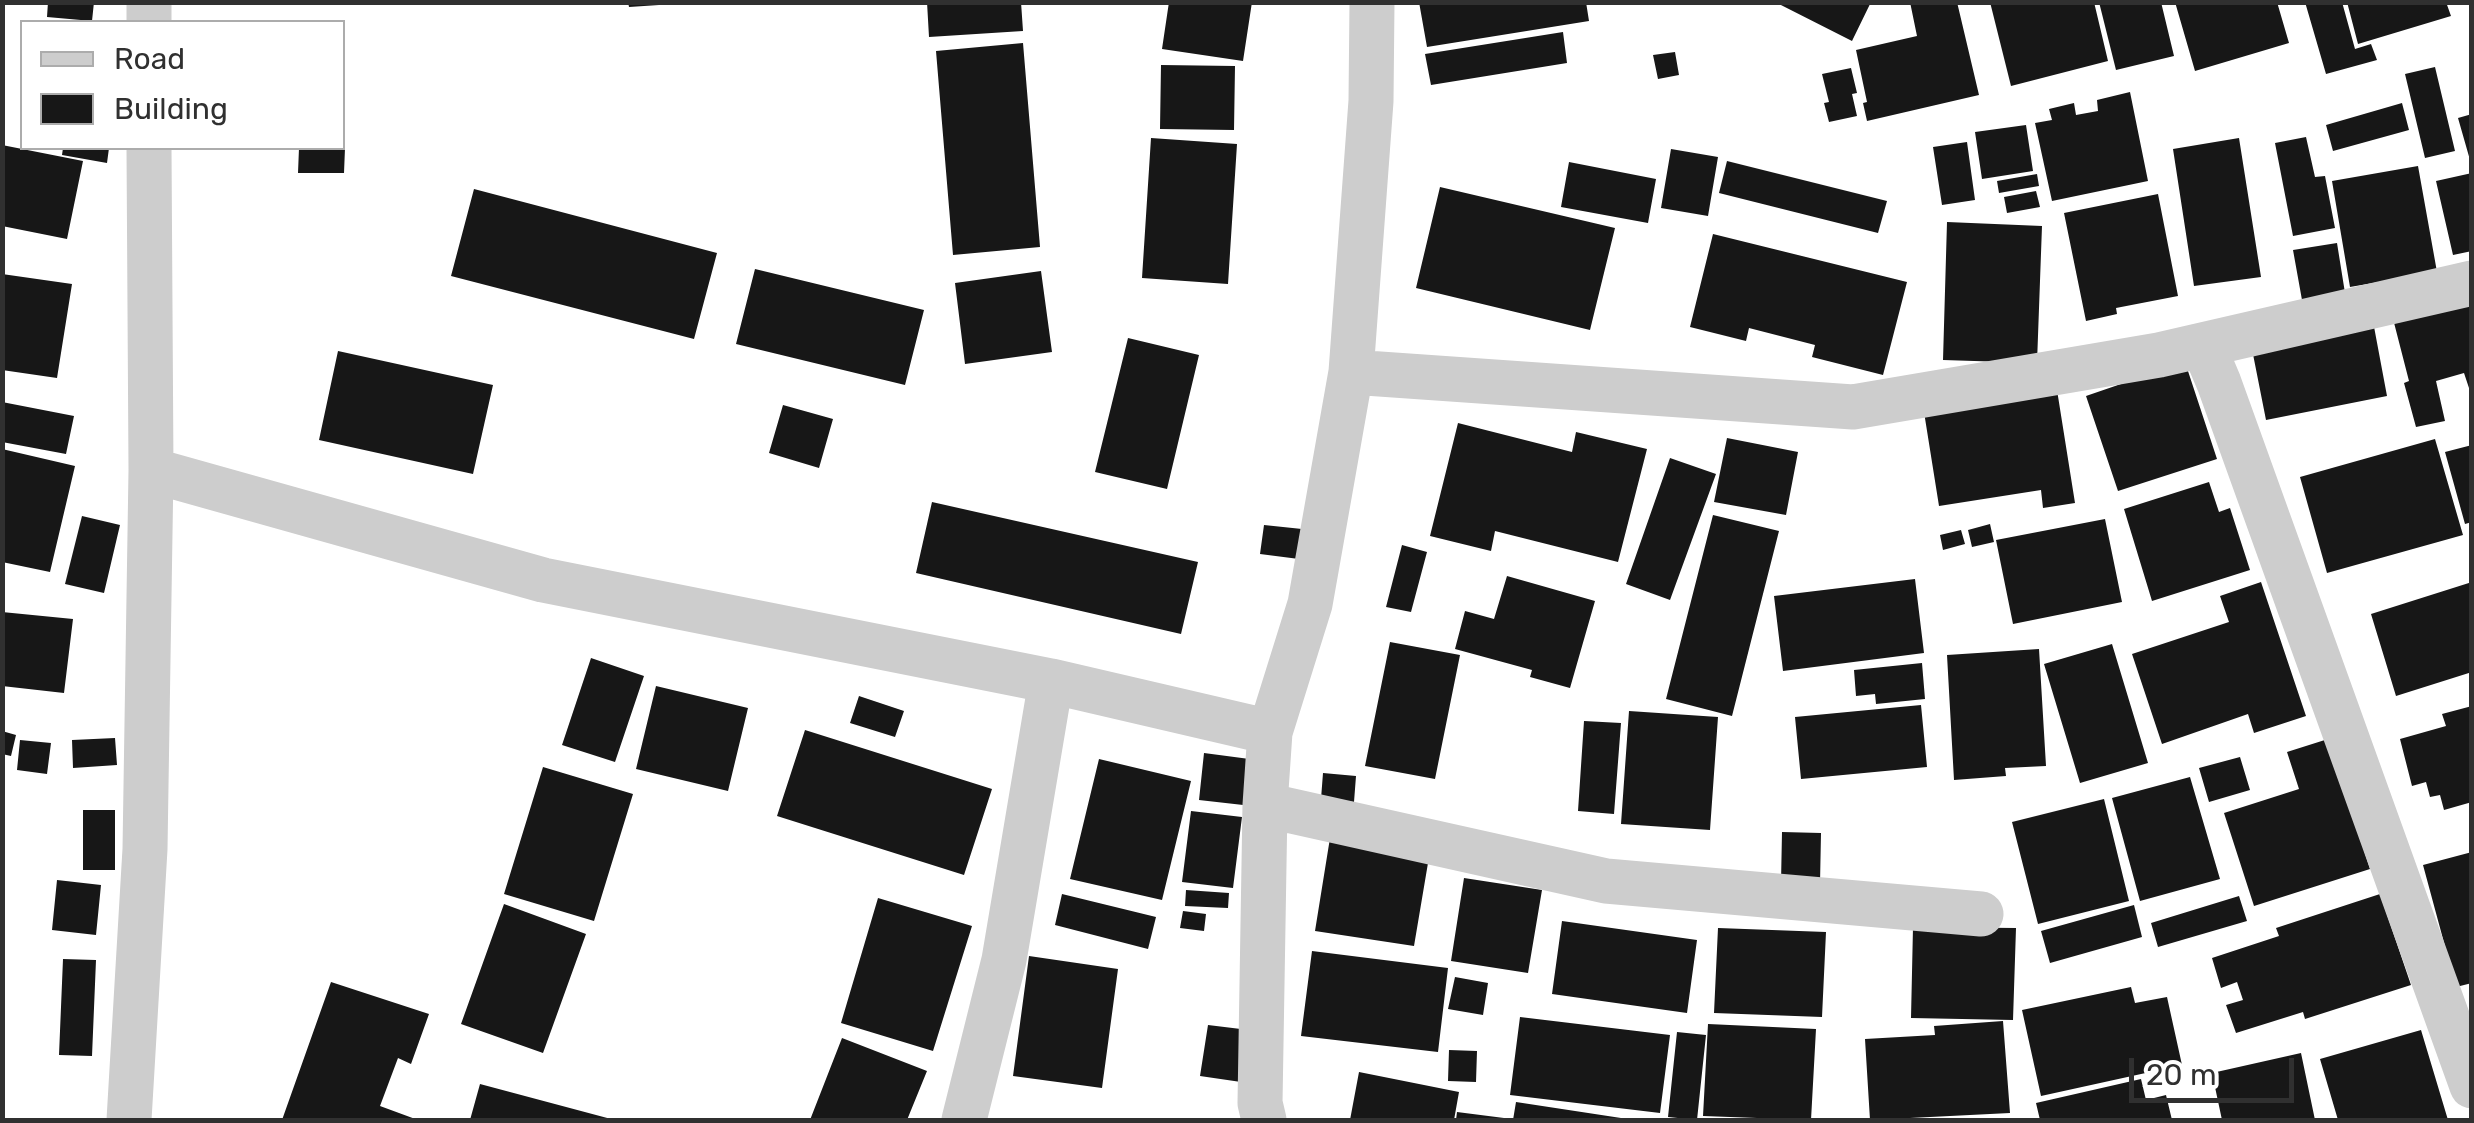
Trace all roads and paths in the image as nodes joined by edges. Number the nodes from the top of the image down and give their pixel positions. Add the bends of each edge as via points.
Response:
1 (1372, 2) edge
2 (150, 150) edge
3 (2472, 283) edge
4 (2203, 345) junction
5 (1351, 372) junction
6 (151, 470) junction
7 (1051, 680) junction
8 (1270, 732) junction
9 (1265, 805) junction
10 (1980, 914) dead end
11 (2472, 1086) edge
12 (129, 1120) edge
13 (964, 1120) edge
14 (1264, 1120) edge

1 - 5 street
2 - 6 street
3 - 4 street
4 - 5 street via 1853,407
4 - 11 street
5 - 8 street via 1310,604
6 - 7 street via 543,580
6 - 12 street via 146,849
7 - 8 street
7 - 13 street via 1004,960
8 - 9 street
9 - 10 street via 1606,880
9 - 14 street

